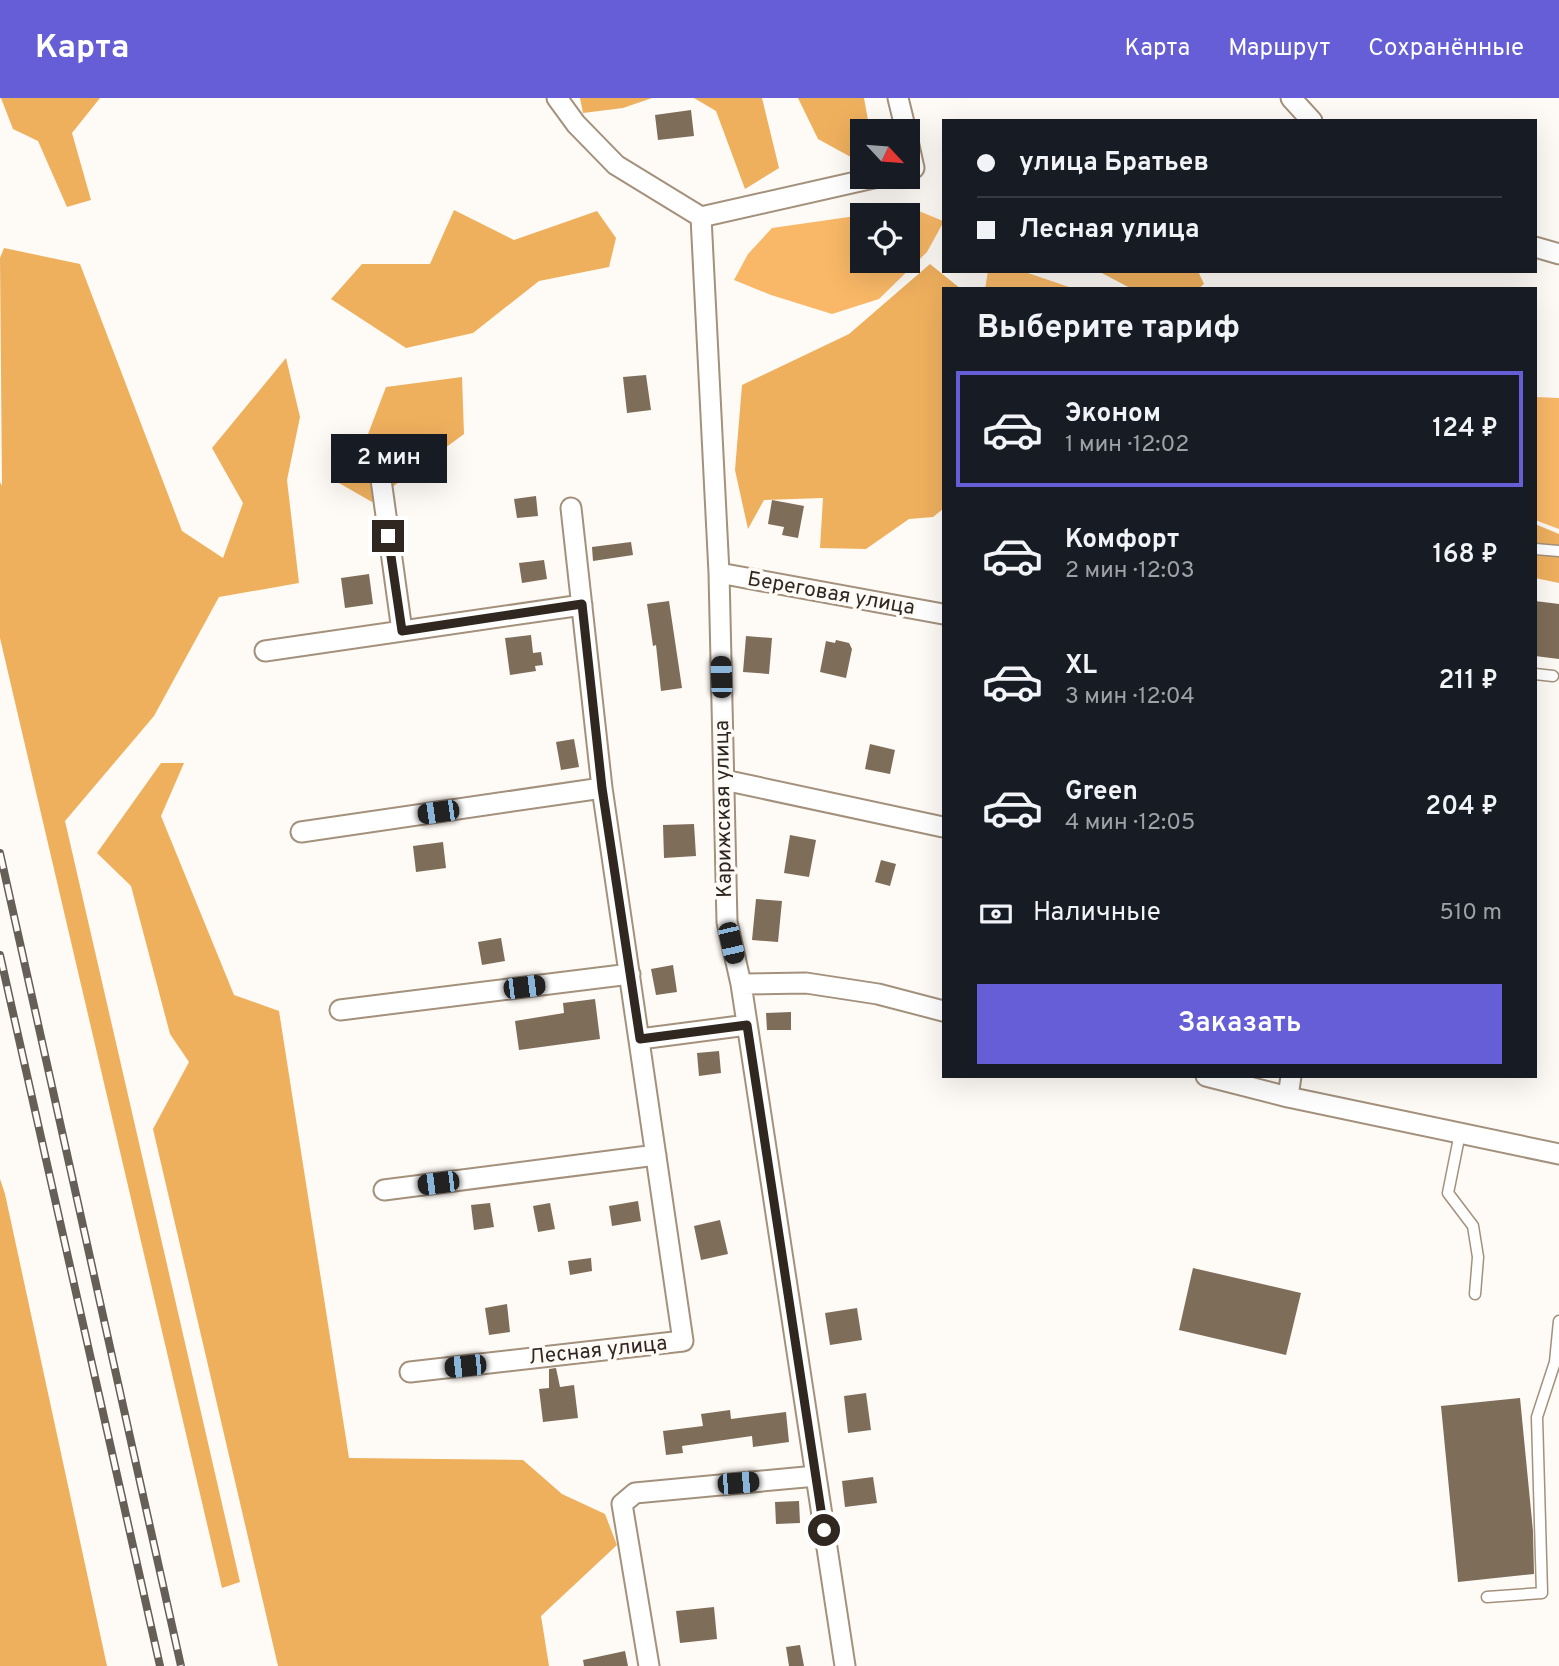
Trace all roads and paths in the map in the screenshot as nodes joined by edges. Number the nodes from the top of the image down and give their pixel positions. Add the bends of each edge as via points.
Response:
1 (557, 98) edge
2 (898, 98) edge
3 (1292, 98) edge
4 (903, 119) edge
5 (1310, 119) edge
6 (850, 183) edge
7 (701, 217) junction
8 (1537, 248) edge
9 (1559, 254) edge
10 (379, 465) dead end
11 (571, 508) dead end
12 (1537, 549) edge
13 (1559, 551) edge
14 (719, 573) junction
15 (582, 604) junction
16 (942, 614) edge
17 (402, 631) junction
18 (265, 651) dead end
19 (1537, 674) edge
20 (1553, 676) dead end
21 (724, 780) junction
22 (602, 788) junction
23 (942, 827) edge
24 (301, 832) dead end
25 (630, 974) junction
26 (741, 984) junction
27 (340, 1010) dead end
28 (942, 1010) edge
29 (747, 1025) junction
30 (640, 1039) junction
31 (1214, 1078) edge
32 (1291, 1078) edge
33 (1288, 1097) junction
34 (1460, 1133) junction
35 (1559, 1154) edge
36 (656, 1155) junction
37 (384, 1190) dead end
38 (1475, 1294) dead end
39 (1559, 1321) edge
40 (410, 1372) dead end
41 (816, 1476) junction
42 (1487, 1597) dead end
43 (649, 1666) edge
44 (845, 1666) edge

1 - 7 street via 616,165
2 - 4 street
3 - 5 street
6 - 7 street
7 - 14 street, Карижская улица
8 - 9 street
10 - 17 street
11 - 15 street, Лесная улица
12 - 13 lane
14 - 16 street, Береговая улица
14 - 21 street, Карижская улица
15 - 17 street
15 - 22 street, Лесная улица
17 - 18 street
19 - 20 lane
21 - 23 street
21 - 26 street, Карижская улица via 727,922
22 - 24 street
22 - 25 street, Лесная улица
25 - 27 street
25 - 30 street, Лесная улица
26 - 28 street via 806,983
26 - 29 street, Карижская улица
29 - 30 street
29 - 41 street, Карижская улица
30 - 36 street, Лесная улица
31 - 33 street
32 - 33 street
33 - 34 street
34 - 35 street
34 - 38 lane via 1448,1193 1473,1226 1478,1257
36 - 37 street
36 - 40 street, Лесная улица via 683,1341
39 - 42 lane via 1555,1362 1536,1417 1542,1593
41 - 43 street via 635,1493 622,1504
41 - 44 street, Карижская улица

